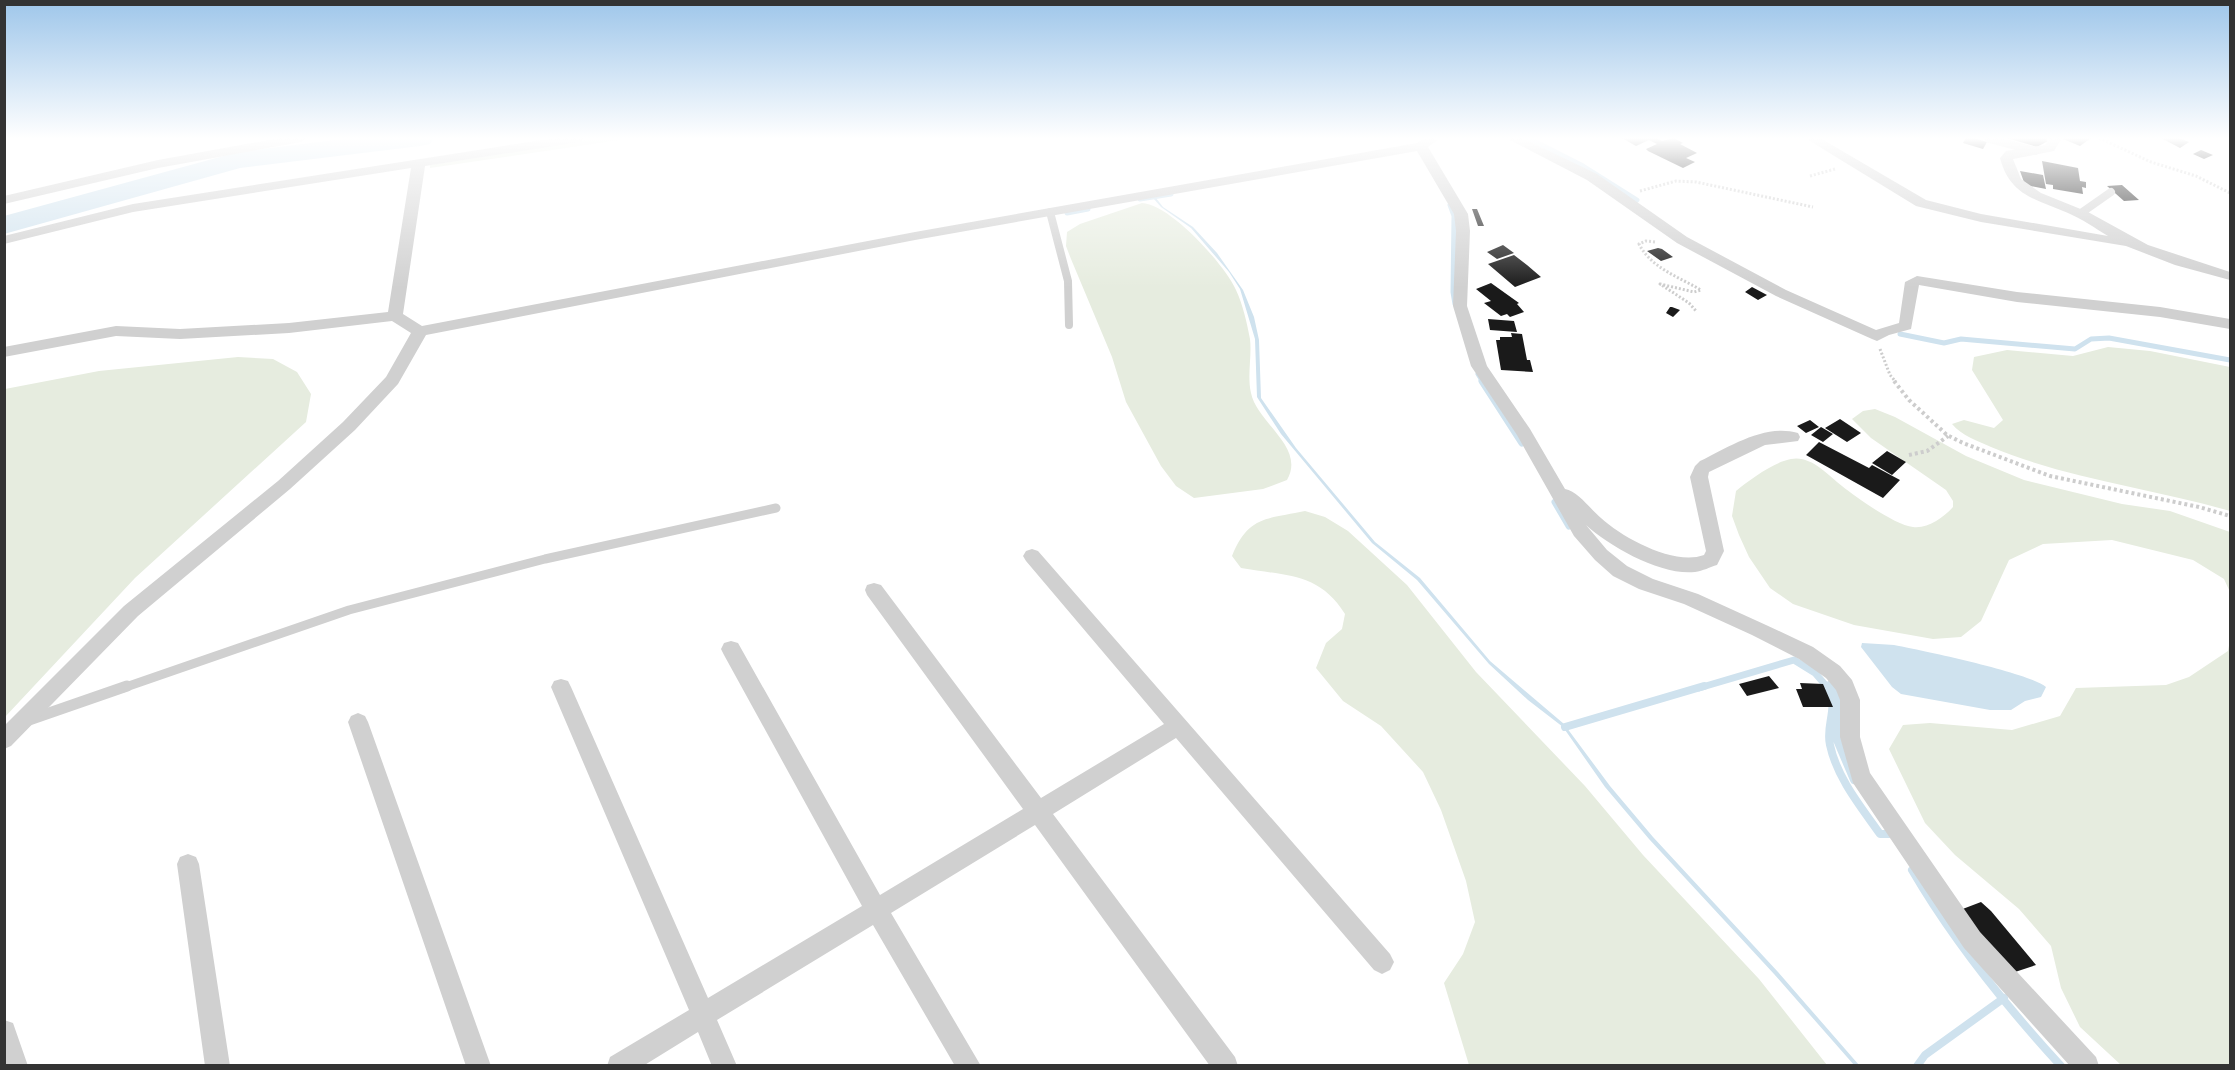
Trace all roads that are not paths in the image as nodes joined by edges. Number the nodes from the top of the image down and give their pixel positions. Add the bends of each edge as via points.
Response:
1 (56, 188) edge
2 (257, 188) edge
3 (414, 188) edge
4 (1180, 188) edge
5 (1449, 188) edge
6 (1605, 188) edge
7 (1895, 188) edge
8 (2026, 188) edge
9 (2111, 192) dead end
10 (4, 200) edge
11 (1050, 212) junction
12 (2081, 213) junction
13 (4, 240) edge
14 (2128, 242) junction
15 (2230, 276) edge
16 (395, 316) junction
17 (2230, 324) edge
18 (1069, 325) dead end
19 (420, 331) junction
20 (4, 352) edge
21 (1792, 437) dead end
22 (1552, 481) junction
23 (776, 508) dead end
24 (1032, 556) dead end
25 (874, 590) dead end
26 (731, 649) dead end
27 (561, 687) dead end
28 (24, 722) junction
29 (358, 722) dead end
30 (1179, 726) junction
31 (4, 740) edge
32 (1038, 813) junction
33 (188, 864) dead end
34 (876, 909) junction
35 (1382, 962) dead end
36 (702, 1015) junction
37 (4, 1032) edge
38 (16, 1065) edge
39 (219, 1065) edge
40 (479, 1065) edge
41 (619, 1065) edge
42 (725, 1065) edge
43 (969, 1065) edge
44 (1226, 1065) edge
45 (2087, 1065) edge

1 - 10 street
2 - 13 street via 133,208
3 - 16 street
4 - 11 street
5 - 22 street via 1461,214 1460,306 1479,366
6 - 17 street via 1682,240 1781,293 1877,336 1906,326 1912,282 1917,280 2016,297 2160,312
7 - 14 street via 1941,209
8 - 12 street
9 - 12 lane
11 - 18 lane via 1068,281
11 - 19 street
12 - 14 street
14 - 15 street
16 - 19 street
16 - 20 street via 289,328 180,334 116,331
19 - 28 street via 392,380 349,426 131,611
21 - 22 street via 1762,439 1701,470 1699,477 1715,551 1711,560 1691,566 1618,540
22 - 45 street via 1580,531 1620,571 1759,630 1806,653 1833,672 1850,700 1850,737 1860,776 1972,940
23 - 28 lane via 534,562 349,610
24 - 30 street
25 - 32 street
26 - 34 street
27 - 36 street
28 - 31 street
29 - 40 street
30 - 32 street
30 - 35 street
32 - 34 street
32 - 44 street
33 - 39 street
34 - 36 street
34 - 43 street
36 - 41 street
36 - 42 street
37 - 38 street

